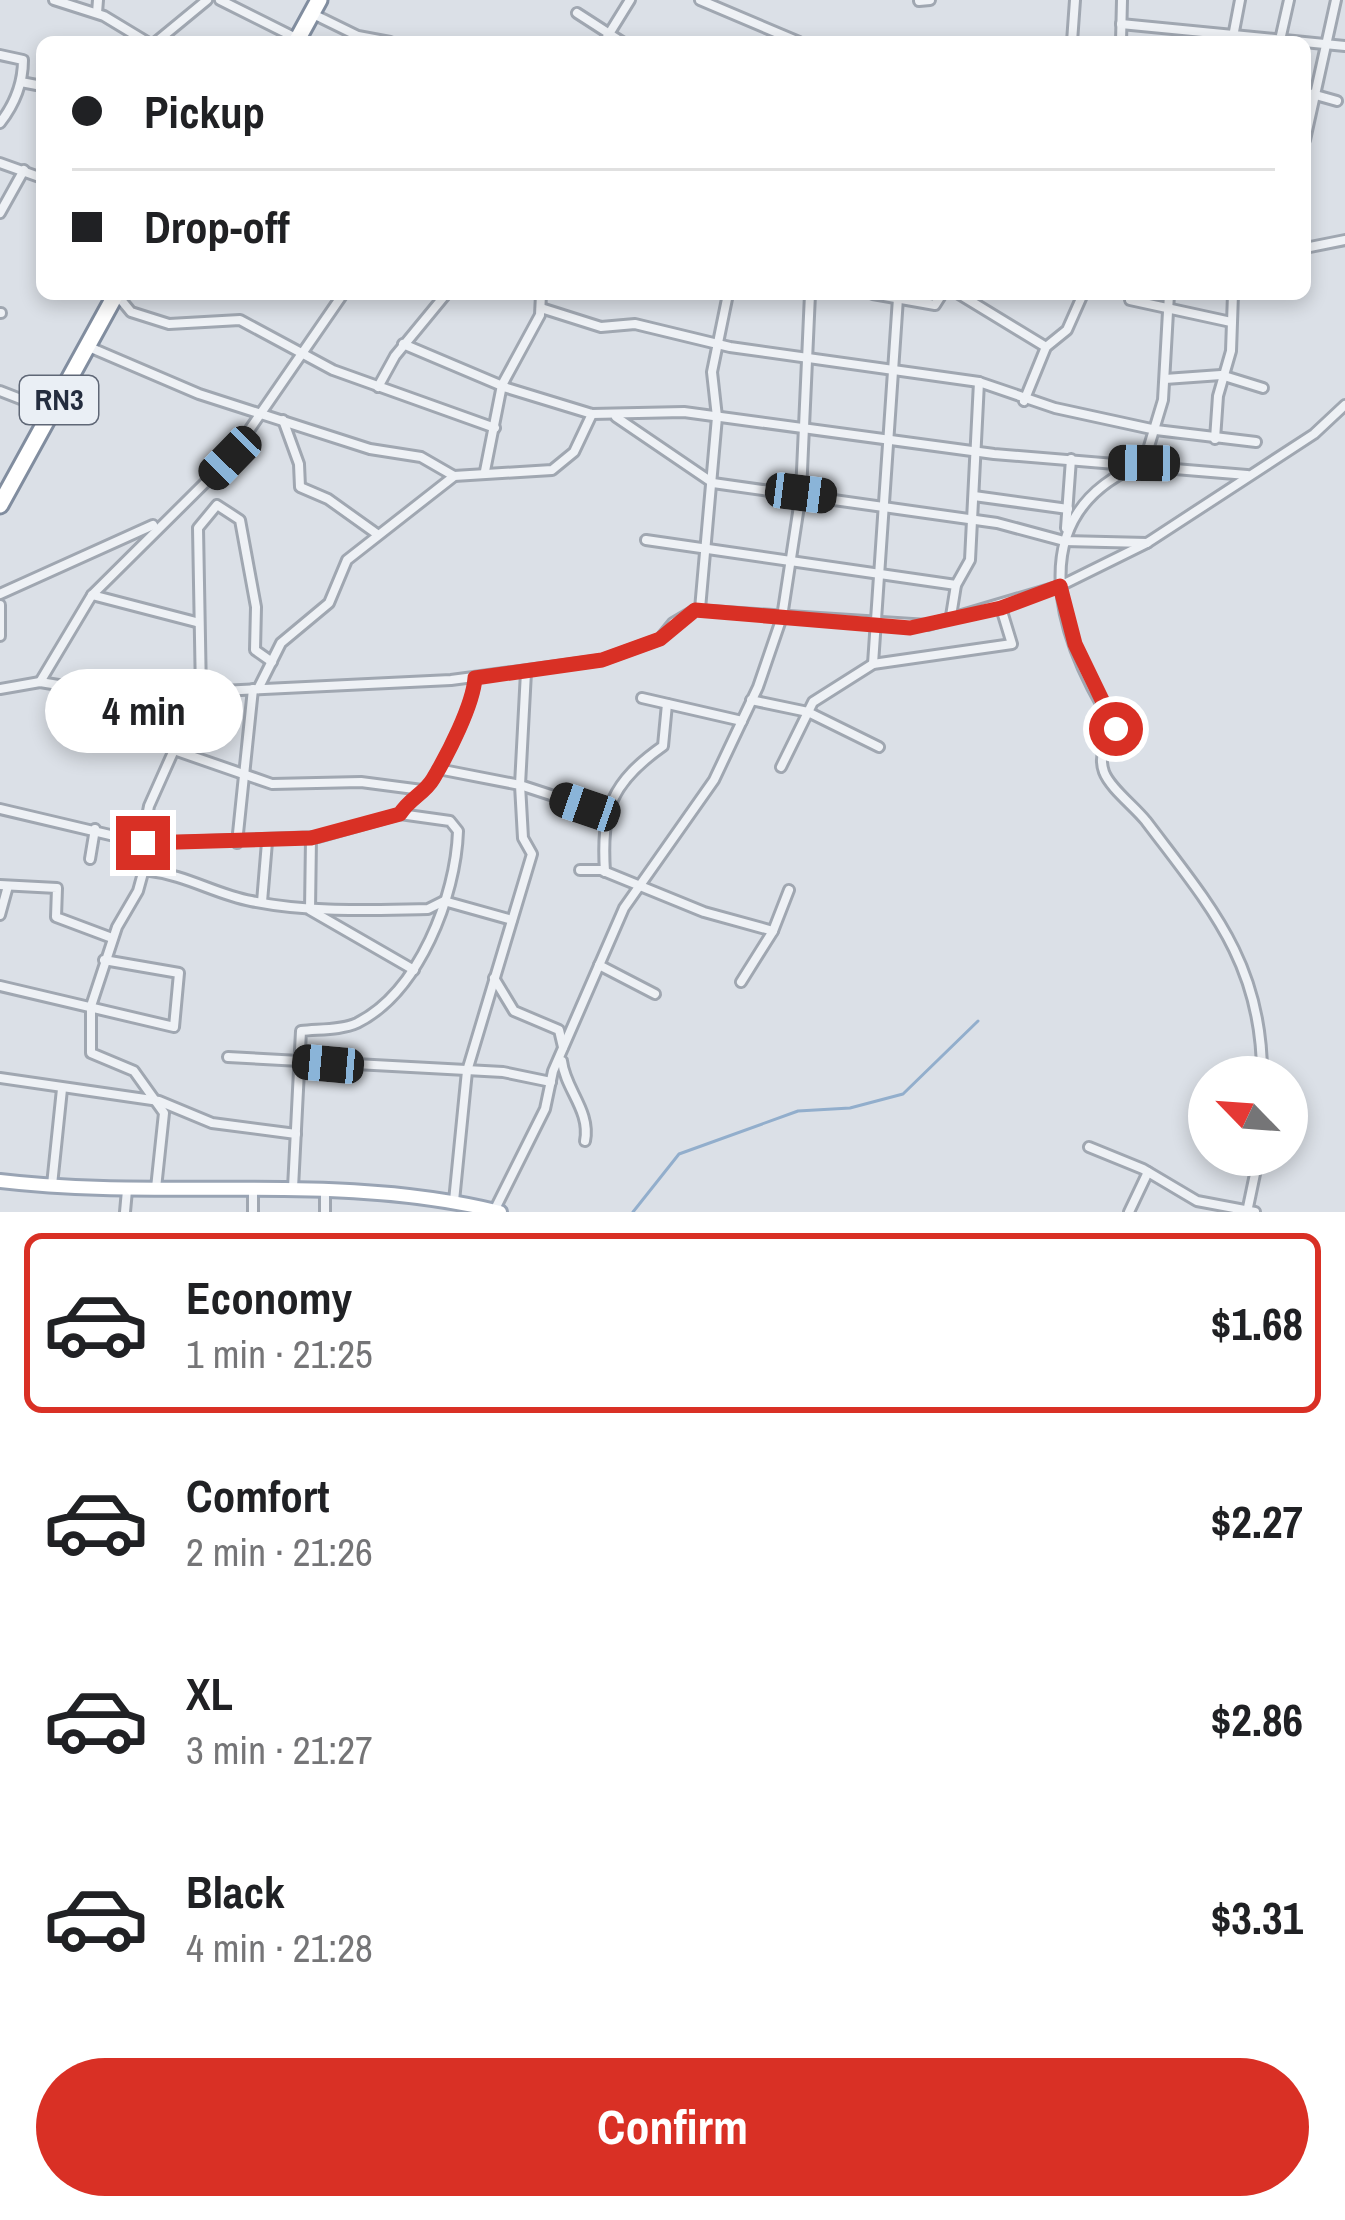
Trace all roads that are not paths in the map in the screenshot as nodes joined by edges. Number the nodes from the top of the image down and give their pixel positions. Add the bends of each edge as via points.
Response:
1 (54, 0) edge
2 (98, 0) edge
3 (207, 0) edge
4 (630, 0) edge
5 (700, 0) edge
6 (930, 0) edge
7 (1075, 0) edge
8 (1122, 0) edge
9 (1240, 0) edge
10 (1289, 0) edge
11 (1336, 0) edge
12 (224, 1) edge
13 (919, 1) edge
14 (316, 7) edge
15 (97, 14) junction
16 (577, 14) dead end
17 (1121, 24) junction
18 (1182, 29) junction
19 (140, 36) edge
20 (160, 36) edge
21 (290, 36) edge
22 (299, 36) edge
23 (358, 36) edge
24 (604, 36) edge
25 (607, 36) edge
26 (786, 36) edge
27 (1072, 36) edge
28 (1120, 36) edge
29 (1181, 36) edge
30 (1217, 36) edge
31 (1233, 36) edge
32 (1281, 36) edge
33 (1311, 43) edge
34 (1328, 44) junction
35 (1345, 46) edge
36 (0, 55) edge
37 (21, 82) junction
38 (36, 85) edge
39 (1311, 93) edge
40 (1319, 94) junction
41 (1336, 101) dead end
42 (1311, 120) edge
43 (0, 123) edge
44 (0, 163) edge
45 (24, 170) junction
46 (36, 175) edge
47 (0, 213) edge
48 (1345, 240) edge
49 (1311, 247) edge
50 (113, 300) edge
51 (121, 300) edge
52 (339, 300) edge
53 (441, 300) edge
54 (541, 300) edge
55 (727, 300) edge
56 (809, 300) edge
57 (898, 300) edge
58 (969, 300) edge
59 (1080, 300) edge
60 (1130, 300) edge
61 (1169, 300) edge
62 (1233, 300) edge
63 (542, 308) junction
64 (1168, 310) junction
65 (1232, 322) junction
66 (403, 344) junction
67 (717, 344) junction
68 (87, 346) junction
69 (1046, 347) junction
70 (301, 355) junction
71 (803, 356) junction
72 (890, 368) junction
73 (1221, 375) junction
74 (1166, 379) junction
75 (979, 382) junction
76 (502, 386) junction
77 (378, 387) junction
78 (1263, 388) dead end
79 (0, 391) edge
80 (1024, 401) junction
81 (1345, 405) edge
82 (262, 410) junction
83 (52, 411) junction
84 (592, 414) junction
85 (615, 416) junction
86 (717, 417) junction
87 (282, 418) junction
88 (801, 425) junction
89 (495, 428) junction
90 (1154, 429) junction
91 (886, 438) junction
92 (1215, 439) junction
93 (1256, 442) dead end
94 (975, 451) junction
95 (1071, 458) junction
96 (1144, 463) junction
97 (485, 471) junction
98 (1247, 475) junction
99 (454, 476) junction
100 (713, 483) junction
101 (198, 490) junction
102 (801, 493) junction
103 (974, 496) junction
104 (1, 500) edge
105 (885, 505) junction
106 (1068, 508) junction
107 (210, 510) junction
108 (974, 519) junction
109 (160, 522) junction
110 (377, 533) junction
111 (646, 540) dead end
112 (1064, 541) junction
113 (1148, 543) junction
114 (708, 551) junction
115 (793, 562) junction
116 (882, 574) junction
117 (956, 585) junction
118 (1060, 586) junction
119 (0, 595) edge
120 (92, 595) junction
121 (0, 605) edge
122 (1001, 608) junction
123 (700, 609) junction
124 (782, 616) junction
125 (952, 616) junction
126 (196, 622) junction
127 (876, 626) junction
128 (0, 635) edge
129 (272, 662) junction
130 (873, 664) junction
131 (526, 672) junction
132 (475, 678) junction
133 (40, 682) junction
134 (0, 688) edge
135 (256, 689) junction
136 (201, 694) junction
137 (642, 698) dead end
138 (752, 700) junction
139 (180, 702) junction
140 (667, 704) junction
141 (808, 712) junction
142 (742, 721) junction
143 (880, 747) dead end
144 (174, 750) junction
145 (781, 767) dead end
146 (437, 769) junction
147 (244, 774) junction
148 (520, 785) junction
149 (422, 790) junction
150 (0, 809) edge
151 (400, 814) junction
152 (609, 814) junction
153 (95, 829) junction
154 (311, 838) junction
155 (151, 842) junction
156 (267, 842) junction
157 (237, 843) junction
158 (90, 859) dead end
159 (580, 869) dead end
160 (144, 870) junction
161 (605, 872) junction
162 (4, 885) edge
163 (638, 886) junction
164 (789, 890) dead end
165 (262, 902) junction
166 (444, 902) junction
167 (310, 910) junction
168 (0, 915) edge
169 (512, 920) junction
170 (773, 931) junction
171 (112, 938) junction
172 (104, 961) junction
173 (599, 965) junction
174 (414, 970) junction
175 (0, 975) edge
176 (493, 977) junction
177 (741, 982) dead end
178 (0, 986) edge
179 (14, 986) junction
180 (656, 994) dead end
181 (91, 1006) junction
182 (564, 1049) junction
183 (1260, 1056) edge
184 (228, 1057) dead end
185 (300, 1062) junction
186 (467, 1071) junction
187 (0, 1078) edge
188 (551, 1082) junction
189 (62, 1089) junction
190 (159, 1101) junction
191 (296, 1134) junction
192 (585, 1141) dead end
193 (1089, 1147) dead end
194 (1148, 1172) junction
195 (1256, 1176) edge
196 (0, 1181) edge
197 (52, 1185) junction
198 (128, 1188) junction
199 (156, 1188) junction
200 (253, 1188) junction
201 (293, 1188) junction
202 (325, 1189) junction
203 (410, 1195) junction
204 (453, 1203) junction
205 (497, 1211) edge
206 (1250, 1211) edge
207 (125, 1212) edge
208 (253, 1212) edge
209 (325, 1212) edge
210 (406, 1212) edge
211 (1130, 1212) edge

1 - 15 street
2 - 15 street
3 - 20 street
4 - 25 street
5 - 26 street
6 - 13 street
7 - 27 street
8 - 17 street
9 - 31 street
10 - 32 street
11 - 34 street
12 - 21 street
14 - 22 highway
14 - 23 street
15 - 19 street
16 - 24 street
17 - 18 street
17 - 28 street
18 - 29 street
18 - 30 street
33 - 34 street
34 - 35 street
34 - 40 street
36 - 37 street via 23,60
37 - 38 street
37 - 43 street
39 - 40 street
40 - 41 street
40 - 42 street
44 - 45 street
45 - 46 street
45 - 47 street
48 - 49 street
50 - 68 highway, RN3
51 - 70 street via 150,320 240,320
52 - 70 street
53 - 66 street
54 - 63 street
55 - 67 street
56 - 71 street
57 - 72 street
58 - 69 street
59 - 69 street via 1067,330
60 - 64 street
61 - 64 street
62 - 65 street
63 - 67 street via 602,327 635,324
63 - 76 street
64 - 65 street
64 - 74 street
65 - 73 street
66 - 76 street
66 - 77 street
67 - 71 street
67 - 86 street
68 - 82 street via 199,394
68 - 83 highway, RN3
69 - 80 street
70 - 77 street
70 - 82 street
71 - 72 street
71 - 88 street
72 - 75 street
72 - 91 street
73 - 74 street
73 - 78 street
73 - 92 street
74 - 90 street
75 - 80 street
75 - 94 street
76 - 84 street
76 - 89 street
77 - 89 street
79 - 83 street
80 - 90 street
81 - 98 street
82 - 87 street
82 - 101 street
83 - 104 highway, RN3
84 - 85 street
84 - 97 street via 574,452 552,470
85 - 86 street via 639,410
85 - 100 street
86 - 88 street
86 - 100 street
87 - 99 street via 370,449 421,457
87 - 110 street via 300,487
88 - 91 street
88 - 102 street
89 - 97 street
90 - 92 street
90 - 96 street
91 - 94 street
91 - 105 street
92 - 93 street
94 - 95 street
94 - 103 street
95 - 96 street
95 - 106 street
96 - 98 street
96 - 112 street via 1106,478 1086,497
97 - 99 street
98 - 113 street
99 - 110 street
100 - 102 street
100 - 114 street
101 - 107 street
101 - 109 street
102 - 105 street
102 - 115 street
103 - 106 street
103 - 108 street
105 - 108 street
105 - 116 street
106 - 112 street
107 - 126 street via 197,528
107 - 129 street via 218,505 240,520 255,650
108 - 112 street
108 - 117 street via 970,560
109 - 119 street
109 - 120 street
110 - 129 street via 339,572 319,617 291,633
111 - 114 street
112 - 113 street
112 - 118 street
113 - 118 street
114 - 115 street
114 - 123 street
115 - 116 street
115 - 124 street
116 - 117 street
116 - 127 street
117 - 125 street
118 - 122 street
118 - 183 street via 1075,644 1116,729 1103,748 1105,775 1207,897 1234,942 1255,997
120 - 126 street
120 - 133 street
121 - 128 street
122 - 125 street
122 - 130 street via 1012,644
123 - 124 street
123 - 131 street via 642,647
124 - 127 street
124 - 138 street
125 - 127 street
126 - 136 street
127 - 130 street
129 - 135 street
130 - 141 street via 822,694
131 - 132 street
131 - 148 street
132 - 135 street
132 - 146 street
133 - 134 street
133 - 139 street
135 - 136 street
135 - 147 street
136 - 139 street
137 - 140 street
138 - 141 street
138 - 142 street
139 - 144 street
140 - 142 street
140 - 152 street via 663,746 621,779
141 - 143 street
141 - 145 street
142 - 163 street via 715,780
144 - 147 street
144 - 155 street via 149,806 144,832
146 - 148 street
146 - 149 street
147 - 149 street via 272,784
147 - 157 street
148 - 152 street
148 - 169 street via 523,838 532,854
149 - 151 street
150 - 153 street
151 - 154 street
151 - 166 street via 436,818 458,831
152 - 161 street
153 - 155 street
153 - 158 street
154 - 156 street
154 - 167 street
155 - 157 street
155 - 160 street
156 - 157 street
156 - 165 street
159 - 161 street
160 - 165 street
160 - 171 street
161 - 163 street
162 - 168 street
162 - 171 street via 58,888 56,916
163 - 170 street
163 - 173 street
164 - 170 street
165 - 167 street
166 - 167 street via 428,909
166 - 169 street
166 - 174 street
167 - 174 street
169 - 176 street
170 - 177 street
171 - 172 street
172 - 181 street
172 - 181 street via 179,973 174,1028
173 - 180 street
173 - 182 street
174 - 185 street via 360,1021 302,1031
175 - 179 street
176 - 182 street via 514,1011 559,1030
176 - 186 street
178 - 179 street
179 - 181 street
181 - 190 street via 91,1054 134,1071
182 - 188 street
182 - 192 street via 561,1067 588,1127
184 - 185 street
185 - 186 street
185 - 191 street
186 - 188 street
186 - 204 street
187 - 189 street
188 - 205 street
189 - 190 street
189 - 197 street
190 - 191 street via 198,1120
190 - 199 street via 164,1139
191 - 201 street
193 - 194 street
194 - 206 street via 1197,1201
194 - 211 street
195 - 206 street
196 - 197 main road
197 - 198 main road
198 - 199 main road
198 - 207 street
199 - 200 main road
200 - 201 main road
200 - 208 street
201 - 202 main road
202 - 203 main road
202 - 209 street
203 - 204 main road
203 - 210 street
204 - 205 main road

